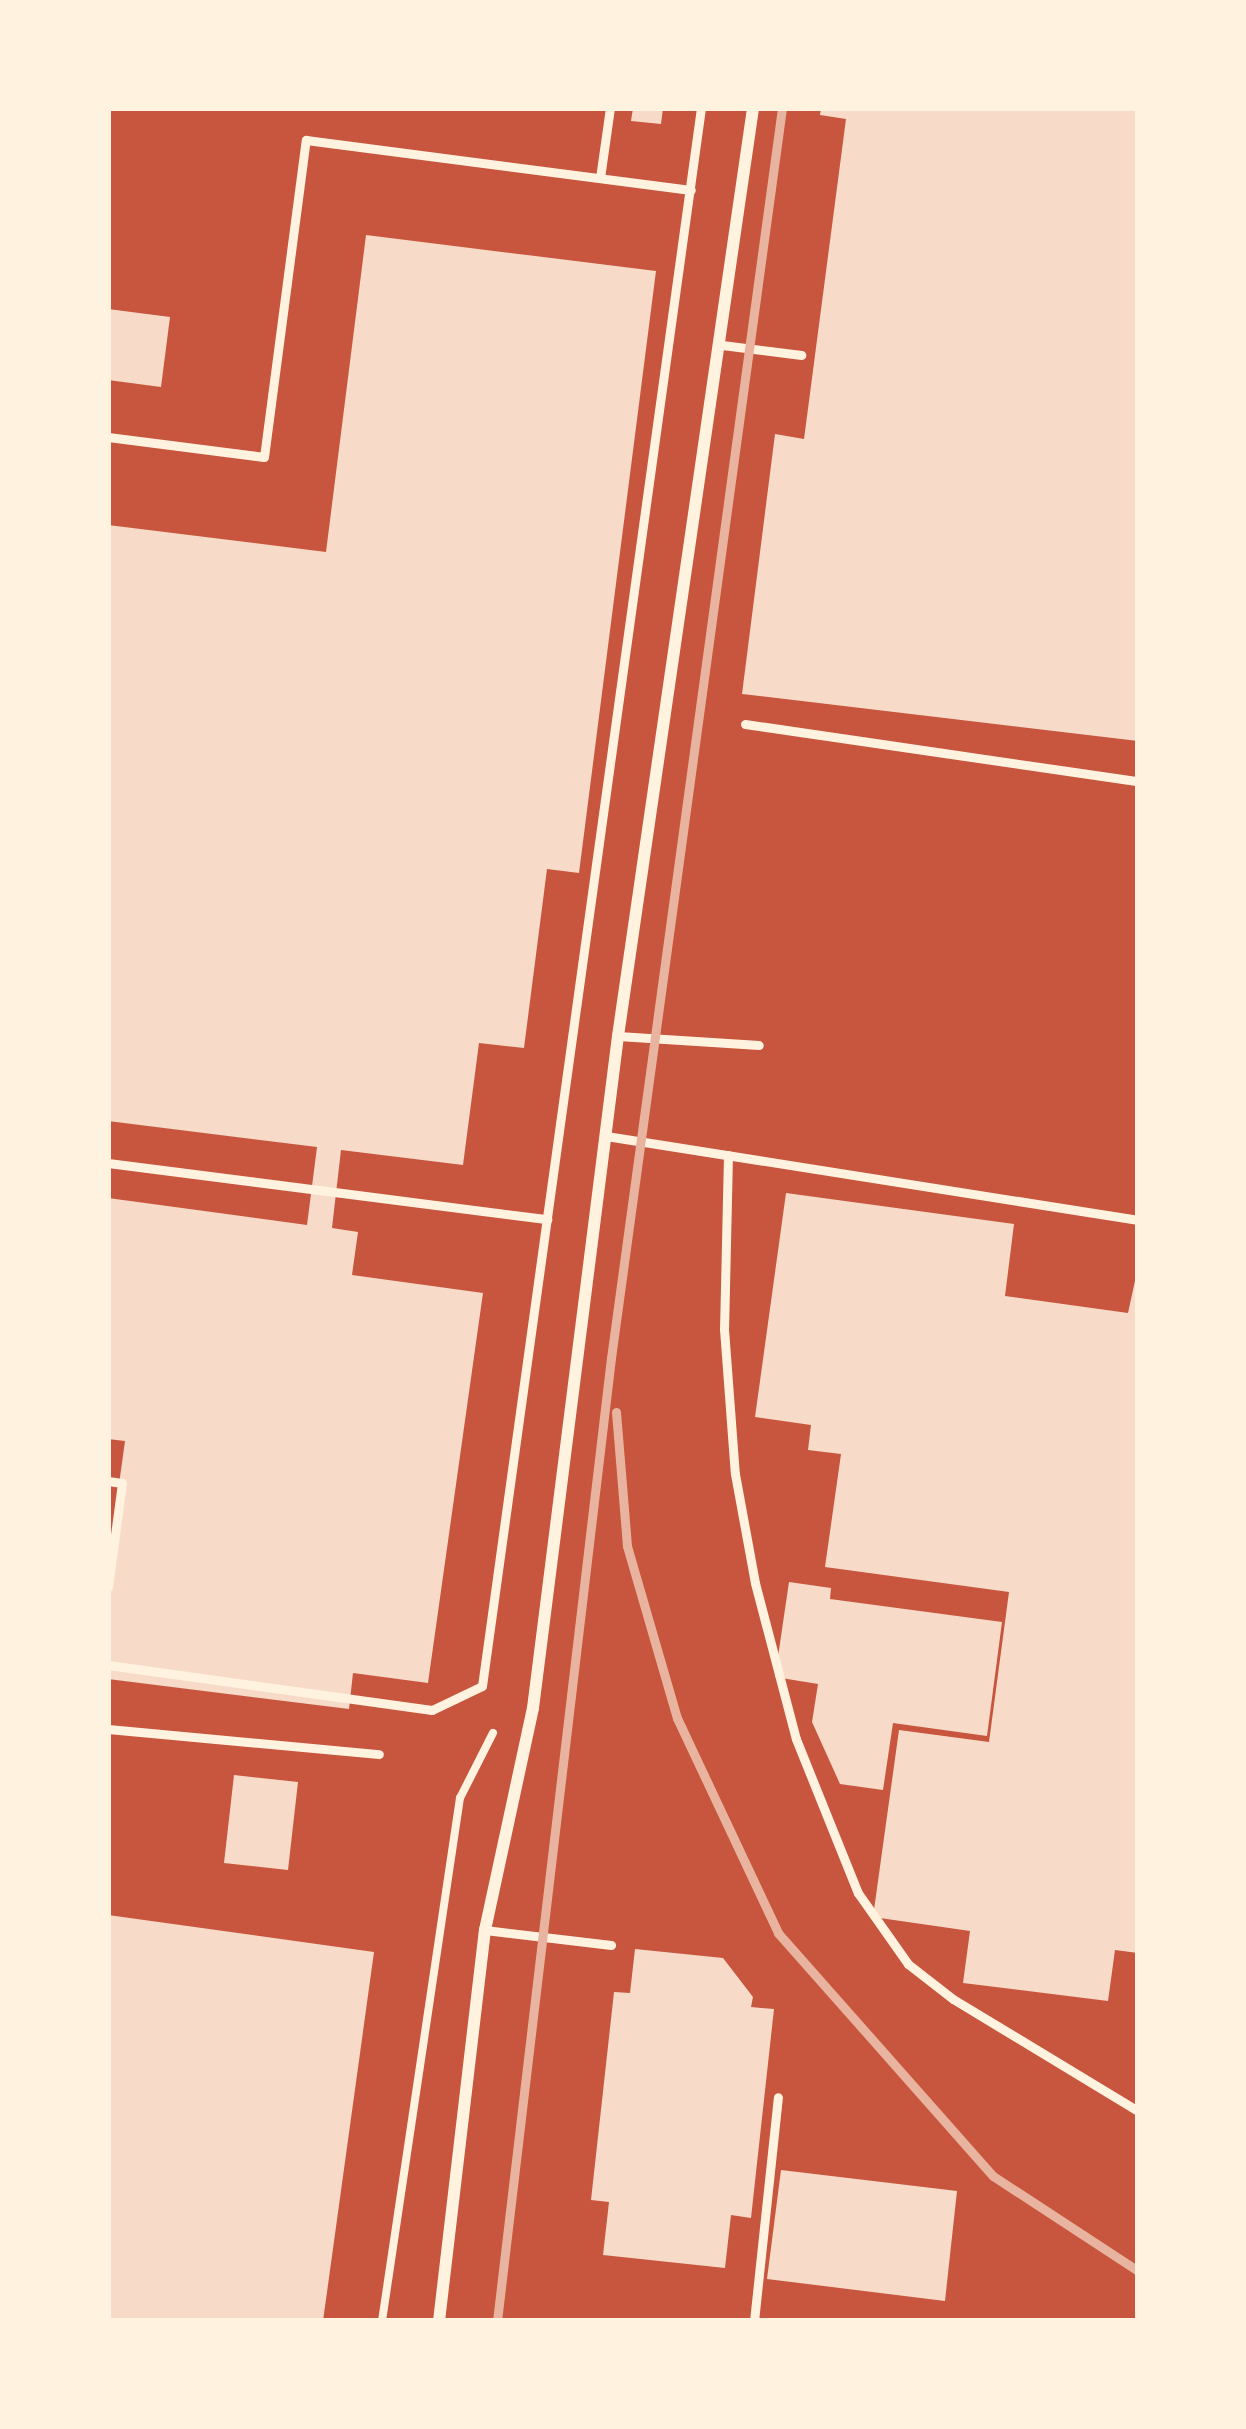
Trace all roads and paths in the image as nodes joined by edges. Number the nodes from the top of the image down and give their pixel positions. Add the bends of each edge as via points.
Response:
1 (610, 108) edge
2 (701, 108) edge
3 (753, 108) edge
4 (600, 178) junction
5 (691, 190) junction
6 (722, 345) junction
7 (801, 355) dead end
8 (108, 437) edge
9 (745, 724) dead end
10 (1138, 781) edge
11 (618, 1036) junction
12 (759, 1045) dead end
13 (606, 1136) junction
14 (728, 1155) junction
15 (108, 1162) edge
16 (547, 1219) junction
17 (1138, 1220) edge
18 (108, 1481) edge
19 (108, 1587) edge
20 (108, 1665) edge
21 (108, 1729) edge
22 (379, 1754) dead end
23 (460, 1798) dead end
24 (485, 1930) junction
25 (611, 1945) dead end
26 (778, 2097) dead end
27 (1138, 2111) edge
28 (382, 2321) edge
29 (440, 2321) edge
30 (754, 2321) edge

1 - 4 lane
2 - 5 lane
3 - 6 street
4 - 5 lane
4 - 8 lane via 306,140 264,457
5 - 16 lane
6 - 7 lane
6 - 11 street
9 - 10 lane
11 - 12 lane
11 - 13 street
13 - 14 lane
13 - 24 street via 533,1708
14 - 17 lane
14 - 27 lane via 724,1329 735,1474 796,1739 857,1894 908,1964 953,1999
15 - 16 lane
16 - 20 lane via 482,1686 432,1710
18 - 19 lane via 122,1484
21 - 22 lane
23 - 28 path
24 - 25 lane
24 - 29 street
26 - 30 lane

